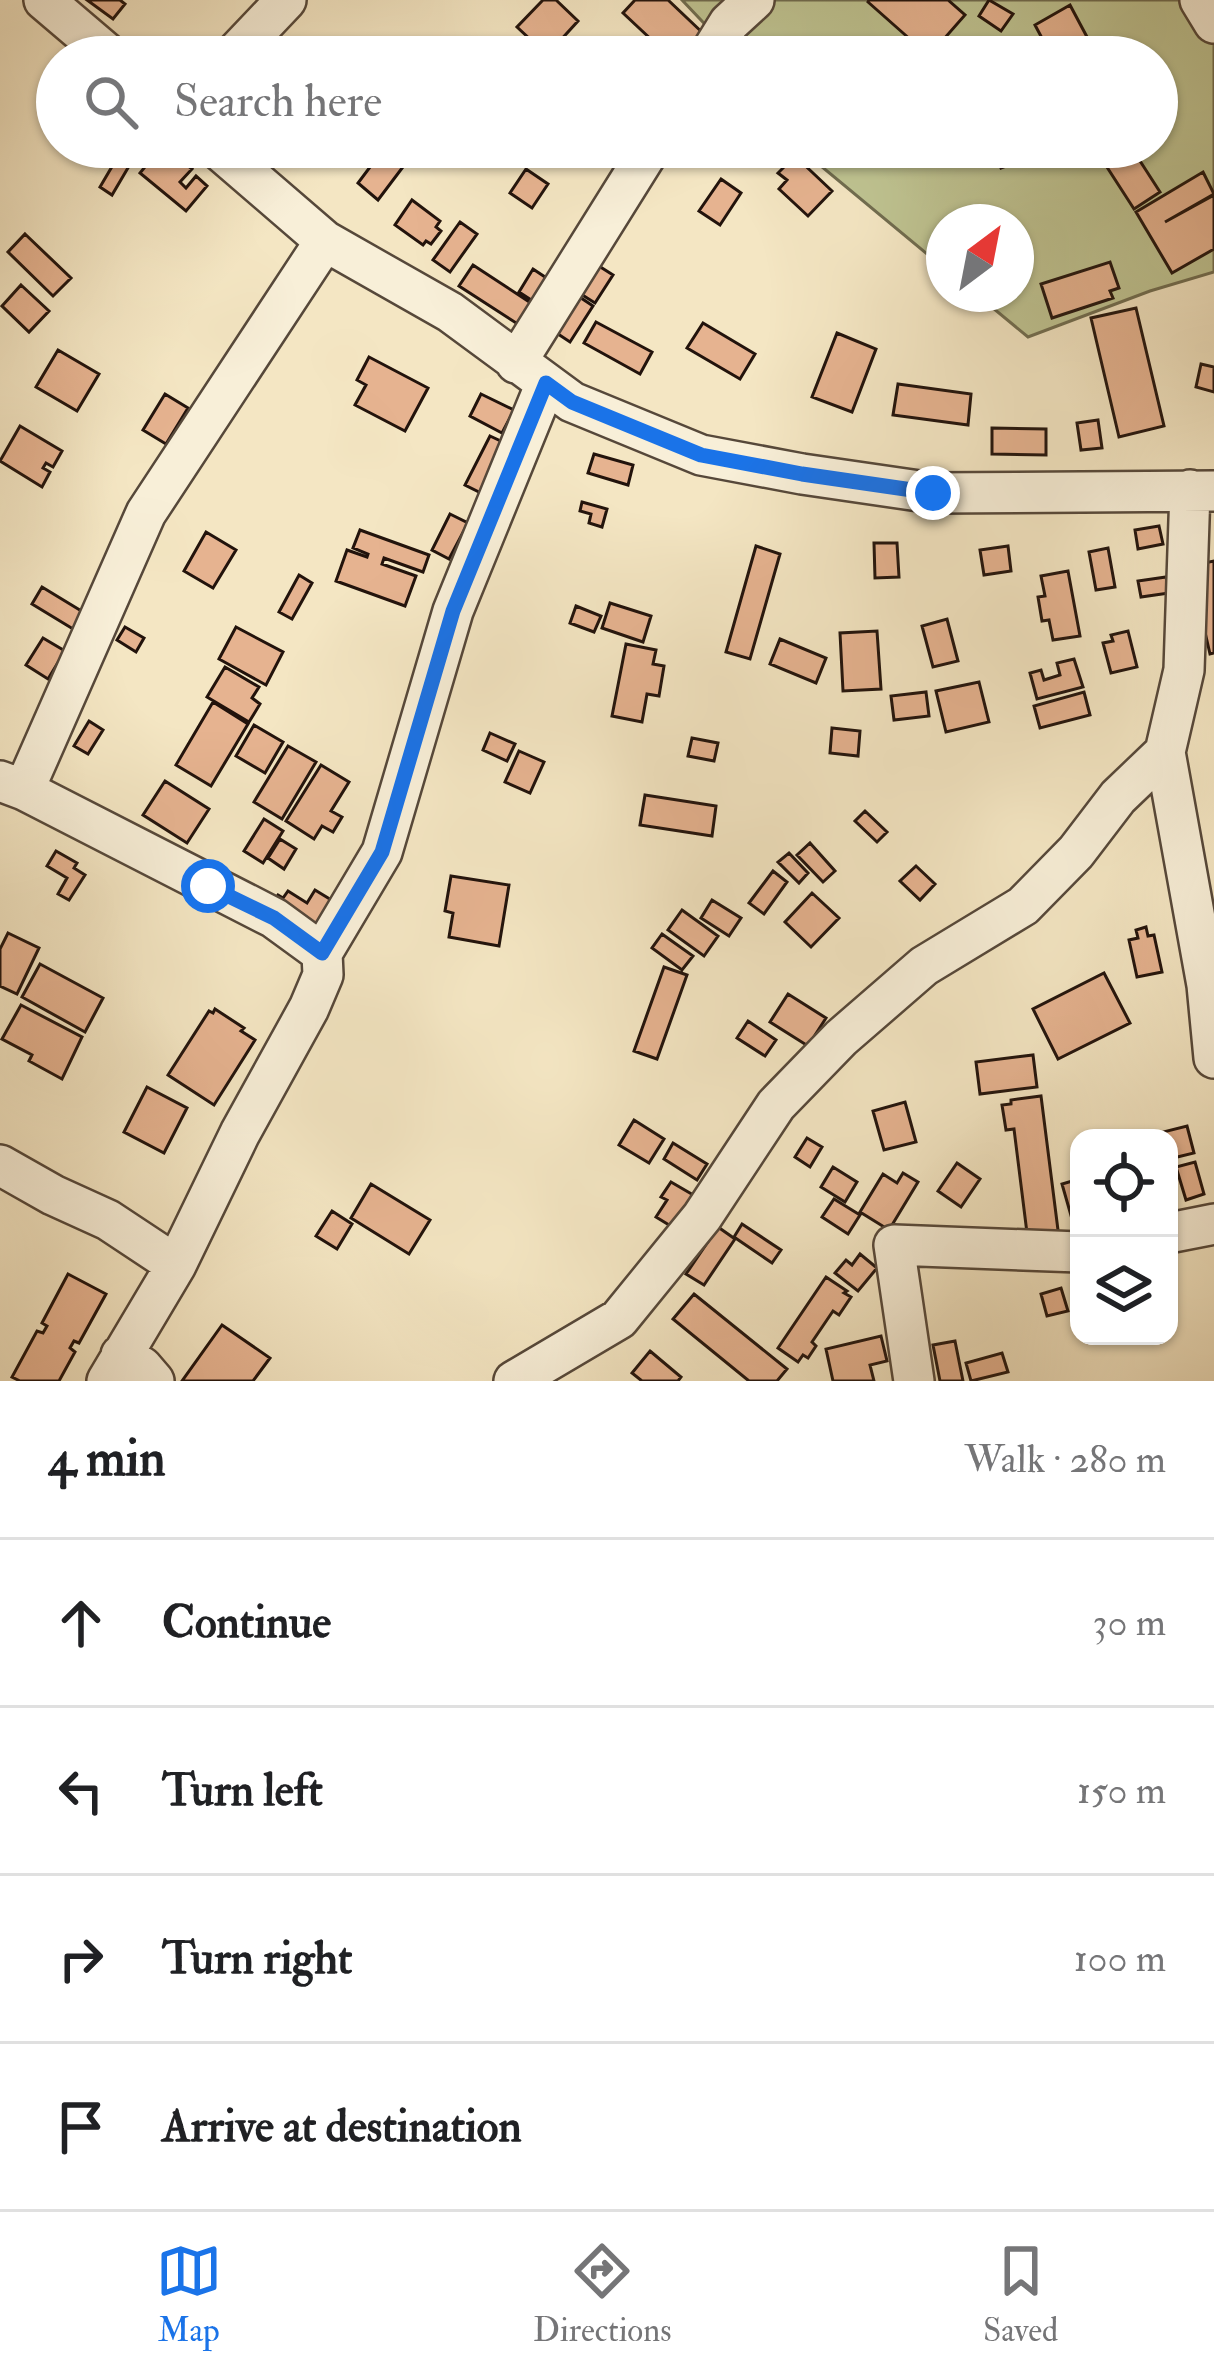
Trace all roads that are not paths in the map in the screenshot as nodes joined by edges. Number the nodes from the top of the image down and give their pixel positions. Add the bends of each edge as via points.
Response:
1 (44, 0) edge
2 (286, 0) edge
3 (754, 0) edge
4 (1200, 0) edge
5 (1214, 23) edge
6 (86, 36) edge
7 (252, 36) edge
8 (721, 36) edge
9 (240, 168) edge
10 (640, 168) edge
11 (325, 241) junction
12 (531, 373) junction
13 (1202, 490) edge
14 (1165, 752) junction
15 (12, 785) edge
16 (322, 953) junction
17 (1214, 1058) edge
18 (0, 1165) edge
19 (1214, 1224) edge
20 (1178, 1231) edge
21 (1070, 1252) edge
22 (176, 1265) junction
23 (114, 1368) edge
24 (154, 1381) edge
25 (514, 1381) edge
26 (914, 1381) edge

1 - 6 street
2 - 7 street
3 - 8 street
4 - 5 street
9 - 11 street
10 - 12 street
11 - 12 street via 451,312
11 - 15 street via 146,513
12 - 13 street via 572,402 701,455 802,474 933,493
12 - 16 street via 382,852
13 - 14 street via 1184,670
14 - 17 street
14 - 25 street via 1023,906 924,966 841,1037 776,1105 702,1217 619,1319
15 - 16 street via 274,918
16 - 22 street via 323,975 309,1008
18 - 22 street
19 - 20 street
21 - 26 street via 894,1245
22 - 23 street
23 - 24 street via 142,1367

